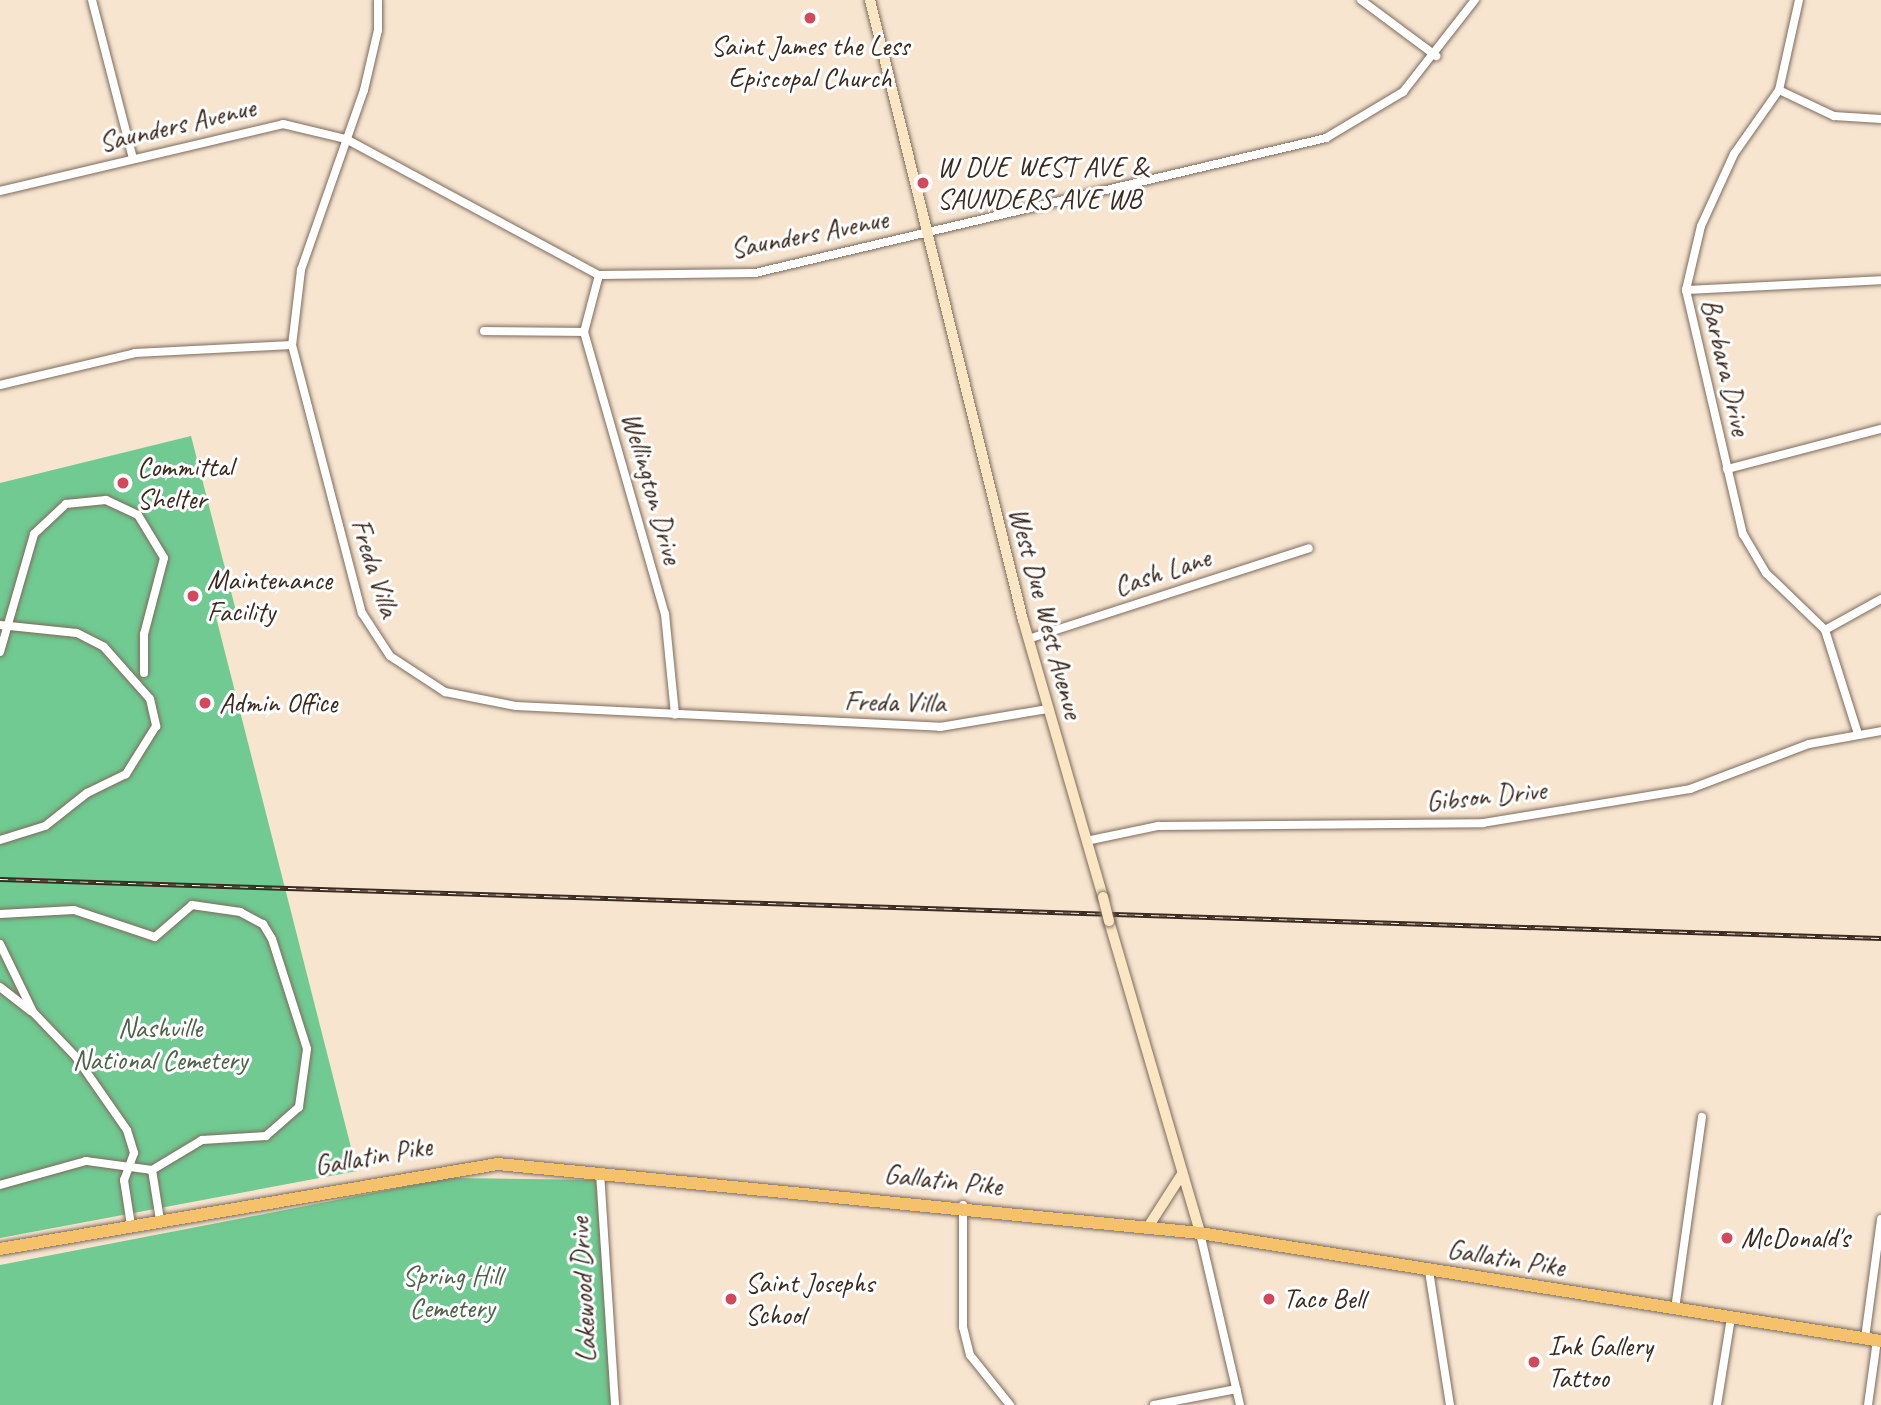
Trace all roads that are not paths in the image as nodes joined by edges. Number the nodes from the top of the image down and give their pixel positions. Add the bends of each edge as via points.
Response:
1 (92, 0) edge
2 (378, 0) edge
3 (870, 0) edge
4 (1361, 0) edge
5 (1475, 0) edge
6 (1799, 0) edge
7 (1436, 56) junction
8 (1779, 90) junction
9 (1881, 120) edge
10 (346, 138) junction
11 (133, 158) junction
12 (0, 191) edge
13 (924, 234) junction
14 (599, 275) junction
15 (1881, 280) edge
16 (1686, 290) junction
17 (484, 331) dead end
18 (584, 332) junction
19 (292, 345) junction
20 (0, 385) edge
21 (1881, 429) edge
22 (1727, 469) junction
23 (1309, 548) dead end
24 (1881, 599) edge
25 (0, 625) edge
26 (10, 627) junction
27 (1825, 630) junction
28 (1028, 639) junction
29 (0, 652) edge
30 (144, 673) dead end
31 (1048, 709) junction
32 (675, 715) junction
33 (1857, 731) junction
34 (1881, 731) edge
35 (0, 840) edge
36 (1086, 841) junction
37 (0, 914) edge
38 (0, 944) edge
39 (0, 987) edge
40 (33, 1012) junction
41 (1702, 1117) dead end
42 (129, 1166) junction
43 (152, 1170) junction
44 (600, 1172) junction
45 (1182, 1174) junction
46 (0, 1185) edge
47 (963, 1205) junction
48 (1881, 1219) edge
49 (160, 1220) junction
50 (131, 1225) junction
51 (1148, 1227) junction
52 (1200, 1233) junction
53 (0, 1249) edge
54 (1429, 1271) junction
55 (1675, 1309) junction
56 (1731, 1318) junction
57 (1874, 1340) edge
58 (1236, 1390) junction
59 (615, 1405) edge
60 (1010, 1405) edge
61 (1154, 1405) edge
62 (1240, 1405) edge
63 (1450, 1405) edge
64 (1717, 1405) edge
65 (1868, 1405) edge

1 - 11 street
2 - 10 street, Freda Villa via 375,50
3 - 13 main road, West Due West Avenue
4 - 7 street
5 - 7 street, Saunders Avenue
6 - 8 street, Barbara Drive
7 - 13 street, Saunders Avenue via 1403,92 1326,138
8 - 9 street via 1834,116
8 - 16 street, Barbara Drive via 1734,154 1701,226
10 - 11 street, Saunders Avenue via 296,126 258,126
10 - 14 street, Saunders Avenue
10 - 19 street, Freda Villa via 301,270
11 - 12 street, Saunders Avenue
13 - 14 street, Saunders Avenue via 755,273
13 - 28 main road, West Due West Avenue
14 - 18 street
15 - 16 street
16 - 22 street, Barbara Drive
17 - 18 street
18 - 32 street, Wellington Drive via 665,614
19 - 20 street via 154,351
19 - 32 street, Freda Villa via 359,603 390,656 413,675 471,702
21 - 22 street
22 - 27 street, Barbara Drive via 1753,555
23 - 28 street, Cash Lane
24 - 27 street
25 - 26 street
26 - 29 street
26 - 30 street via 25,556 45,519 82,500 128,507 164,558 144,634
26 - 35 street via 77,633 104,647 150,699 156,726 126,774 87,793 45,826
27 - 33 street, Barbara Drive
28 - 31 main road, West Due West Avenue
31 - 32 street, Freda Villa via 940,727
31 - 36 main road, West Due West Avenue
33 - 34 street, Gibson Drive
33 - 36 street, Gibson Drive via 1690,789 1483,823 1158,826
36 - 45 main road, West Due West Avenue, bridge
37 - 43 street via 74,910 155,937 172,928 187,908 203,903 263,924 298,1007 307,1049 299,1107 266,1136 202,1140
38 - 40 street
39 - 40 street
40 - 42 street via 120,1117 134,1150
41 - 55 street
42 - 43 street
42 - 46 street via 75,1162
42 - 50 street via 124,1180
43 - 49 street
44 - 47 main road, Gallatin Pike
44 - 49 main road, Gallatin Pike via 451,1167
44 - 59 street, Lakewood Drive
45 - 51 main road
45 - 52 main road, West Due West Avenue
47 - 51 main road, Gallatin Pike
47 - 60 street via 963,1327 970,1355
48 - 57 street
49 - 50 main road, Gallatin Pike
50 - 53 main road, Gallatin Pike
51 - 52 main road, Gallatin Pike
52 - 54 main road, Gallatin Pike
52 - 58 street
54 - 55 main road, Gallatin Pike
54 - 63 street
55 - 56 main road, Gallatin Pike
56 - 57 main road, Gallatin Pike
56 - 64 street
57 - 65 street
58 - 61 street
58 - 62 street

